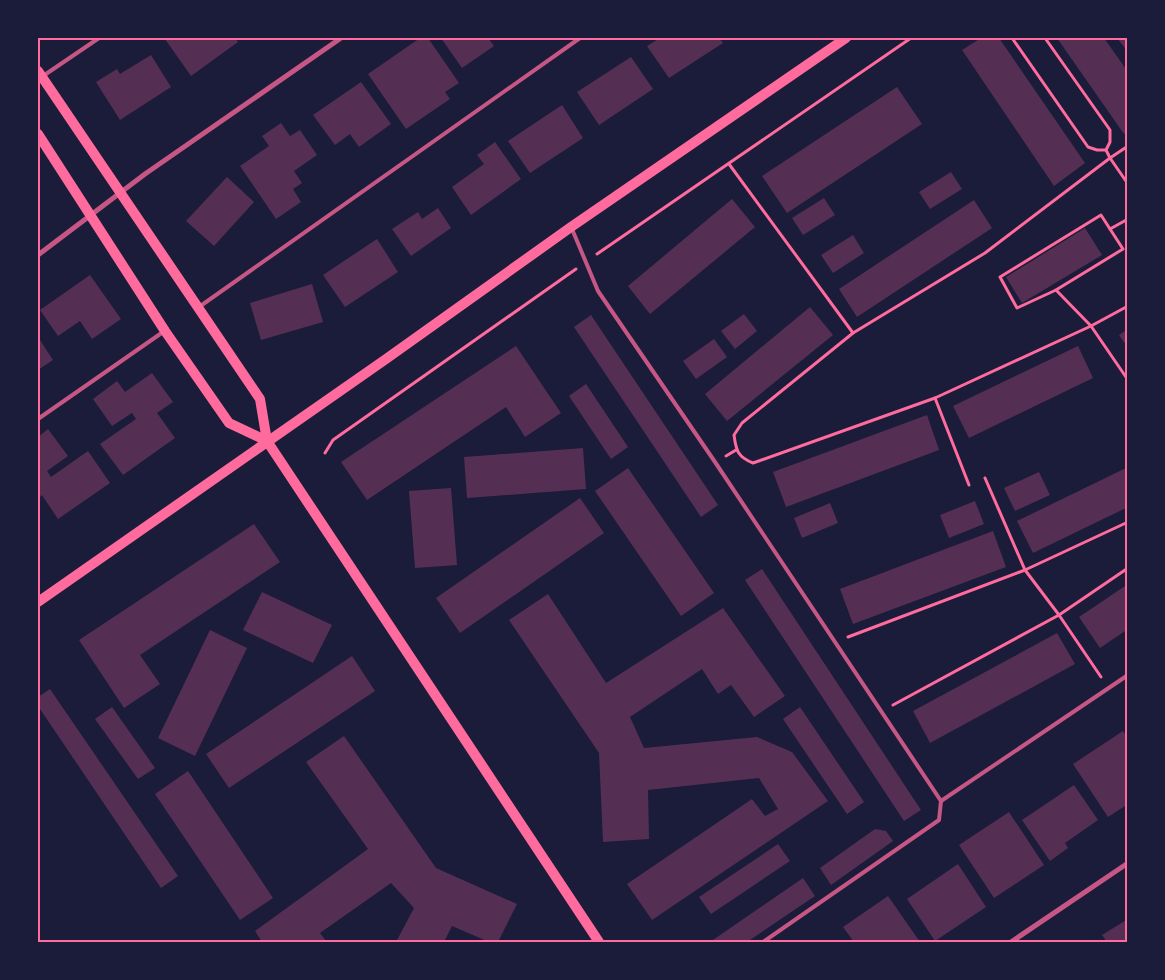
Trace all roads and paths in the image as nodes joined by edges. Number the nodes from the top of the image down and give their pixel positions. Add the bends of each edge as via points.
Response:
1 (99, 38) edge
2 (341, 38) edge
3 (580, 38) edge
4 (846, 38) edge
5 (911, 38) edge
6 (1012, 38) edge
7 (1045, 38) edge
8 (40, 74) edge
9 (38, 134) edge
10 (1128, 146) edge
11 (1106, 150) junction
12 (1110, 158) junction
13 (729, 164) junction
14 (1128, 184) edge
15 (121, 192) junction
16 (90, 216) junction
17 (1128, 218) edge
18 (571, 227) junction
19 (1110, 230) junction
20 (38, 255) edge
21 (586, 262) junction
22 (1056, 290) junction
23 (1128, 306) edge
24 (198, 307) junction
25 (1091, 326) junction
26 (165, 331) junction
27 (853, 333) junction
28 (1128, 380) edge
29 (935, 398) junction
30 (38, 419) edge
31 (267, 441) junction
32 (325, 453) dead end
33 (985, 478) dead end
34 (969, 484) dead end
35 (1128, 522) edge
36 (1128, 568) edge
37 (1025, 570) junction
38 (38, 602) edge
39 (1059, 615) junction
40 (836, 642) junction
41 (1128, 675) edge
42 (1109, 688) junction
43 (882, 711) junction
44 (941, 801) junction
45 (1128, 863) edge
46 (599, 942) edge
47 (763, 942) edge
48 (1011, 942) edge

1 - 8 lane
2 - 15 street
3 - 24 lane
4 - 18 main road
5 - 13 path
6 - 11 path via 1088,147
7 - 11 path via 1110,130
8 - 15 main road
9 - 16 main road
10 - 12 path
11 - 12 path
12 - 14 path
12 - 27 path via 985,253
13 - 21 path
13 - 27 path
15 - 16 street
15 - 24 main road
16 - 20 street
16 - 26 main road
17 - 19 path
18 - 21 lane
18 - 31 main road
19 - 22 path via 1123,249
19 - 22 path via 1100,214 1000,277 1018,308
21 - 32 path via 333,440
21 - 40 lane via 598,291
22 - 25 path
23 - 25 path
24 - 31 main road via 260,399
25 - 28 path
25 - 29 path
26 - 30 lane
26 - 31 main road via 229,423
27 - 29 path via 742,423 734,435 736,450 745,460 753,463
29 - 34 path
31 - 38 main road
31 - 46 main road
33 - 37 path
35 - 37 path
36 - 39 path
37 - 39 path
37 - 40 path
39 - 42 path
39 - 43 path
40 - 43 lane
41 - 42 lane
42 - 44 lane
43 - 44 lane
44 - 47 lane via 939,820
45 - 48 street

